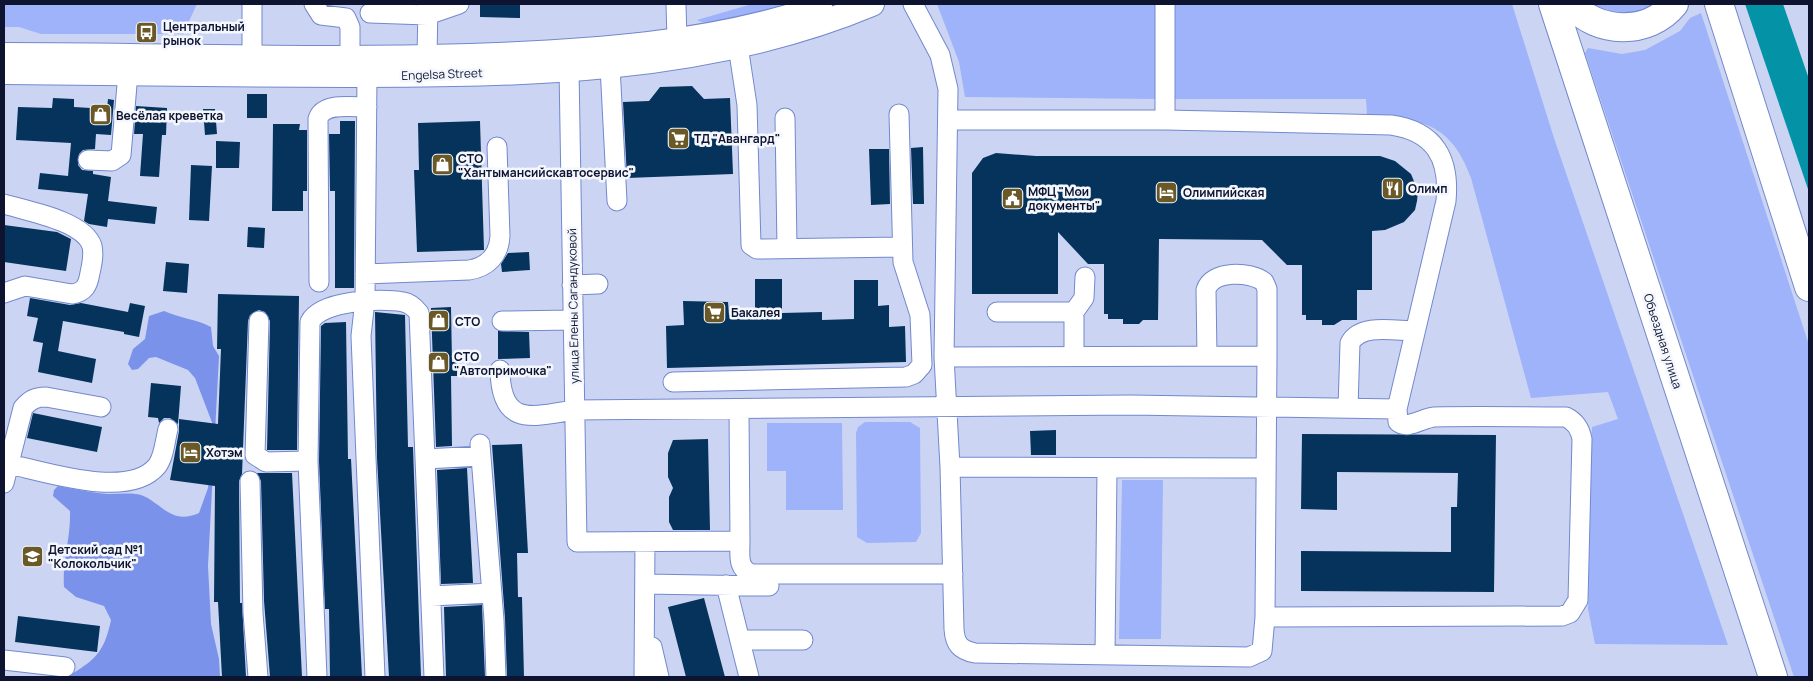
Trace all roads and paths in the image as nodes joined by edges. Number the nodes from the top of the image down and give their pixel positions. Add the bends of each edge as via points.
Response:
1 (252, 4) edge
2 (314, 4) edge
3 (458, 4) edge
4 (676, 4) edge
5 (829, 4) edge
6 (872, 4) edge
7 (914, 4) edge
8 (1165, 4) edge
9 (1553, 4) edge
10 (1571, 4) edge
11 (1674, 4) edge
12 (1719, 4) edge
13 (427, 9) edge
14 (370, 13) dead end
15 (738, 46) junction
16 (678, 48) junction
17 (4, 55) edge
18 (610, 57) junction
19 (252, 58) junction
20 (350, 58) junction
21 (569, 60) junction
22 (427, 66) junction
23 (4, 72) edge
24 (128, 73) junction
25 (367, 75) junction
26 (366, 107) junction
27 (899, 114) dead end
28 (785, 118) dead end
29 (948, 120) junction
30 (1165, 120) junction
31 (497, 147) dead end
32 (88, 160) dead end
33 (617, 201) dead end
34 (4, 204) edge
35 (902, 246) junction
36 (787, 248) junction
37 (365, 274) junction
38 (1085, 277) dead end
39 (319, 282) dead end
40 (598, 284) dead end
41 (572, 285) junction
42 (1809, 286) edge
43 (4, 293) edge
44 (365, 300) junction
45 (996, 312) dead end
46 (1074, 312) junction
47 (572, 320) junction
48 (259, 321) dead end
49 (502, 321) dead end
50 (1415, 331) junction
51 (1074, 356) junction
52 (1206, 356) junction
53 (1267, 356) junction
54 (944, 357) junction
55 (500, 370) dead end
56 (673, 382) dead end
57 (1266, 406) junction
58 (101, 407) dead end
59 (946, 407) junction
60 (1348, 408) junction
61 (1397, 409) junction
62 (574, 410) junction
63 (739, 410) junction
64 (168, 429) dead end
65 (425, 458) junction
66 (308, 461) junction
67 (7, 464) edge
68 (950, 467) junction
69 (1107, 468) junction
70 (1266, 468) junction
71 (250, 481) dead end
72 (4, 483) edge
73 (740, 541) junction
74 (645, 542) junction
75 (953, 574) junction
76 (645, 584) junction
77 (726, 585) junction
78 (808, 587) dead end
79 (492, 593) junction
80 (431, 596) junction
81 (1265, 617) junction
82 (645, 621) junction
83 (740, 640) junction
84 (803, 640) dead end
85 (1105, 655) junction
86 (4, 660) edge
87 (65, 667) dead end
88 (258, 677) edge
89 (317, 677) edge
90 (375, 677) edge
91 (434, 677) edge
92 (496, 677) edge
93 (644, 677) edge
94 (659, 677) edge
95 (750, 677) edge
96 (1773, 677) edge

1 - 19 street
2 - 20 street via 320,15 346,18 350,27
3 - 13 street
4 - 16 street
5 - 16 main road, Engelsa Street
6 - 15 main road, Engelsa Street via 817,25
7 - 29 street via 944,67
8 - 30 street
9 - 96 highway, Объездная улица
10 - 11 highway via 1604,26 1622,28 1640,26
12 - 42 highway
13 - 14 street
13 - 22 street
15 - 16 main road, Engelsa Street
15 - 36 street via 747,105 751,245 757,249
16 - 18 main road, Engelsa Street
17 - 19 main road, Engelsa Street
18 - 21 main road, Engelsa Street
18 - 33 street
19 - 20 main road, Engelsa Street
20 - 22 main road, Engelsa Street
21 - 22 main road, Engelsa Street
21 - 41 street, улица Елены Сагандуковой
22 - 25 main road, Engelsa Street
23 - 24 main road, Engelsa Street
24 - 25 main road, Engelsa Street
24 - 32 street via 121,155 112,161
25 - 26 street
26 - 37 street
26 - 39 street via 330,108 324,110 318,119
27 - 35 street
28 - 36 street
29 - 30 street
29 - 54 street
30 - 50 street via 1391,125 1423,137 1442,160 1447,179 1446,201
31 - 37 street via 500,244 492,259 479,269
34 - 43 street via 70,225 84,233 93,255 88,283 79,293 25,286
35 - 36 street
35 - 56 street via 905,271 922,323 922,365 914,374 906,377
37 - 44 street
38 - 46 street via 1084,298
40 - 41 street
41 - 47 street, улица Елены Сагандуковой
44 - 65 street via 404,302 419,313
44 - 66 street via 326,308 310,322
44 - 90 street via 361,336
45 - 46 street
46 - 51 street
47 - 49 street
47 - 62 street, улица Елены Сагандуковой
48 - 66 street via 255,455 266,462
50 - 60 street via 1363,331 1353,337 1350,343
50 - 61 street
51 - 52 street
51 - 54 street
52 - 53 street
52 - 53 street via 1208,284 1220,276 1253,276 1264,282 1267,289
53 - 57 street
54 - 59 street
55 - 62 street via 503,400 517,411 539,416
57 - 59 street
57 - 60 street
57 - 70 street
58 - 67 street via 46,397 29,401 22,408
59 - 63 street
59 - 68 street
60 - 61 street
61 - 81 street via 1398,422 1402,425 1431,417 1566,417 1577,426 1582,440 1576,606 1562,616
62 - 63 street
62 - 74 street, улица Елены Сагандуковой via 577,542
63 - 73 street
64 - 67 street via 161,459 156,466 138,478 112,484
65 - 79 street via 481,450
65 - 80 street
66 - 89 street
67 - 72 street
68 - 69 street
68 - 75 street
69 - 70 street
69 - 85 street
70 - 81 street
71 - 88 street
73 - 74 street
73 - 75 street via 742,568 752,574
74 - 76 street
75 - 85 street via 954,638 964,651
76 - 77 street
76 - 82 street
77 - 78 street
77 - 83 street
79 - 80 street
79 - 92 street
80 - 91 street
81 - 85 street via 1262,651 1249,657
82 - 93 street
82 - 94 street
83 - 84 street
83 - 95 street
86 - 87 street

